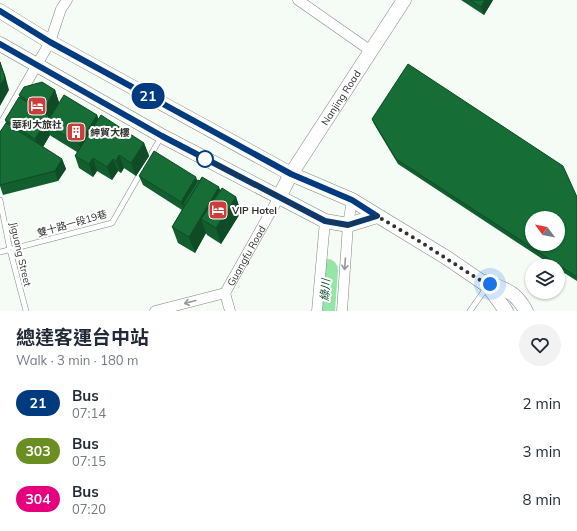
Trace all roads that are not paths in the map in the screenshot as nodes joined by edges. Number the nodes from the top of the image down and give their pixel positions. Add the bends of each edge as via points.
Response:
1 (67, 0) edge
2 (298, 0) edge
3 (404, 0) edge
4 (0, 11) edge
5 (50, 42) junction
6 (0, 44) edge
7 (371, 51) junction
8 (36, 66) junction
9 (0, 129) edge
10 (162, 136) junction
11 (291, 174) junction
12 (279, 197) junction
13 (0, 200) edge
14 (352, 200) junction
15 (377, 216) junction
16 (325, 221) junction
17 (348, 225) junction
18 (10, 250) junction
19 (0, 252) edge
20 (483, 282) junction
21 (225, 293) junction
22 (513, 293) junction
23 (506, 309) edge
24 (26, 311) edge
25 (155, 311) edge
26 (230, 311) edge
27 (317, 311) edge
28 (342, 311) edge
29 (470, 311) edge
30 (526, 311) edge

1 - 5 street via 61,9
2 - 7 street
3 - 7 main road, Nanjing Road
4 - 5 main road
5 - 8 street
5 - 11 main road
6 - 8 main road
7 - 11 main road, Nanjing Road
8 - 9 street
8 - 10 main road
10 - 12 main road
10 - 18 lane, 雙十路一段19巷 via 112,223
11 - 12 main road, Nanjing Road
11 - 14 main road
12 - 16 main road
12 - 21 street, Guangfu Road
13 - 18 lane, Jiguang Street
14 - 15 main road
14 - 17 street
15 - 17 main road
15 - 20 main road
16 - 17 main road
16 - 27 street
17 -> 28 street
18 - 19 lane, 雙十路一段19巷
18 - 24 lane, Jiguang Street
20 - 22 main road
20 - 23 main road
20 - 29 lane
21 -> 25 street, Guangfu Road
21 - 26 street
22 - 23 street
22 - 30 main road

